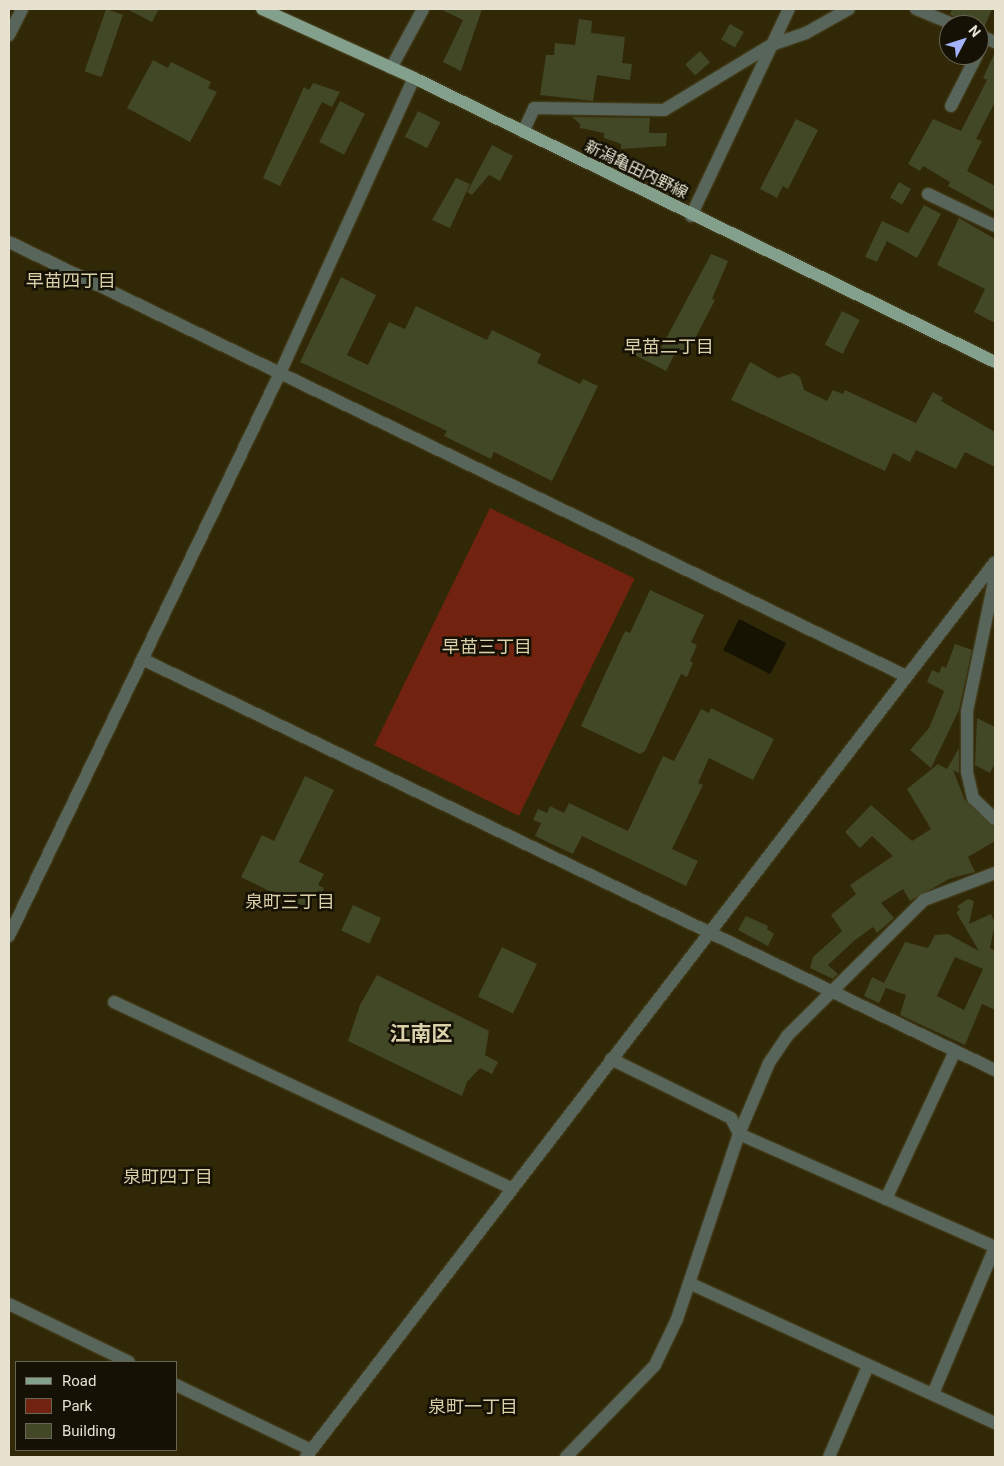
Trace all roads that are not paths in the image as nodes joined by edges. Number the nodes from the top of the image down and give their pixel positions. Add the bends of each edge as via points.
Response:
1 (22, 9) edge
2 (262, 9) edge
3 (422, 9) edge
4 (789, 9) edge
5 (849, 9) edge
6 (916, 9) edge
7 (939, 18) edge
8 (9, 35) edge
9 (771, 45) junction
10 (972, 65) edge
11 (391, 68) junction
12 (414, 78) junction
13 (951, 106) dead end
14 (523, 132) junction
15 (928, 194) dead end
16 (691, 216) junction
17 (995, 226) edge
18 (9, 242) edge
19 (995, 362) edge
20 (281, 371) junction
21 (995, 562) edge
22 (995, 577) edge
23 (142, 659) junction
24 (906, 676) junction
25 (995, 819) edge
26 (995, 873) edge
27 (708, 935) junction
28 (9, 936) edge
29 (832, 991) junction
30 (114, 1002) dead end
31 (955, 1051) junction
32 (611, 1059) junction
33 (995, 1070) edge
34 (739, 1134) junction
35 (511, 1188) junction
36 (886, 1199) junction
37 (689, 1283) junction
38 (9, 1304) edge
39 (128, 1361) edge
40 (868, 1366) junction
41 (178, 1386) edge
42 (934, 1394) junction
43 (995, 1423) edge
44 (309, 1454) edge
45 (566, 1457) edge
46 (830, 1457) edge

1 - 8 street
2 - 11 main road, 新潟亀田内野線
3 - 11 street
4 - 9 street
5 - 9 street via 806,33
6 - 7 street
9 - 14 street via 664,110 534,108
9 - 16 street
10 - 13 street
11 - 12 main road, 新潟亀田内野線
12 - 14 main road, 新潟亀田内野線
12 - 20 street
14 - 16 main road, 新潟亀田内野線
15 - 17 street
16 - 19 main road, 新潟亀田内野線
18 - 20 street
20 - 23 street
20 - 24 street
21 - 24 street
22 - 25 street via 968,710 967,772 972,798
23 - 27 street
23 - 28 street
24 - 27 street
26 - 29 street via 924,900
27 - 29 street
27 - 32 street
29 - 31 street
29 - 34 street via 787,1036 769,1063
30 - 35 street
31 - 33 street
31 - 36 street
32 - 34 street via 731,1118
32 - 35 street
34 - 36 street
34 - 37 street
35 - 44 street
36 - 42 street via 995,1248
37 - 40 street
37 - 45 street via 677,1319 655,1365
38 - 39 street
40 - 42 street
40 - 46 street
41 - 44 street
42 - 43 street

